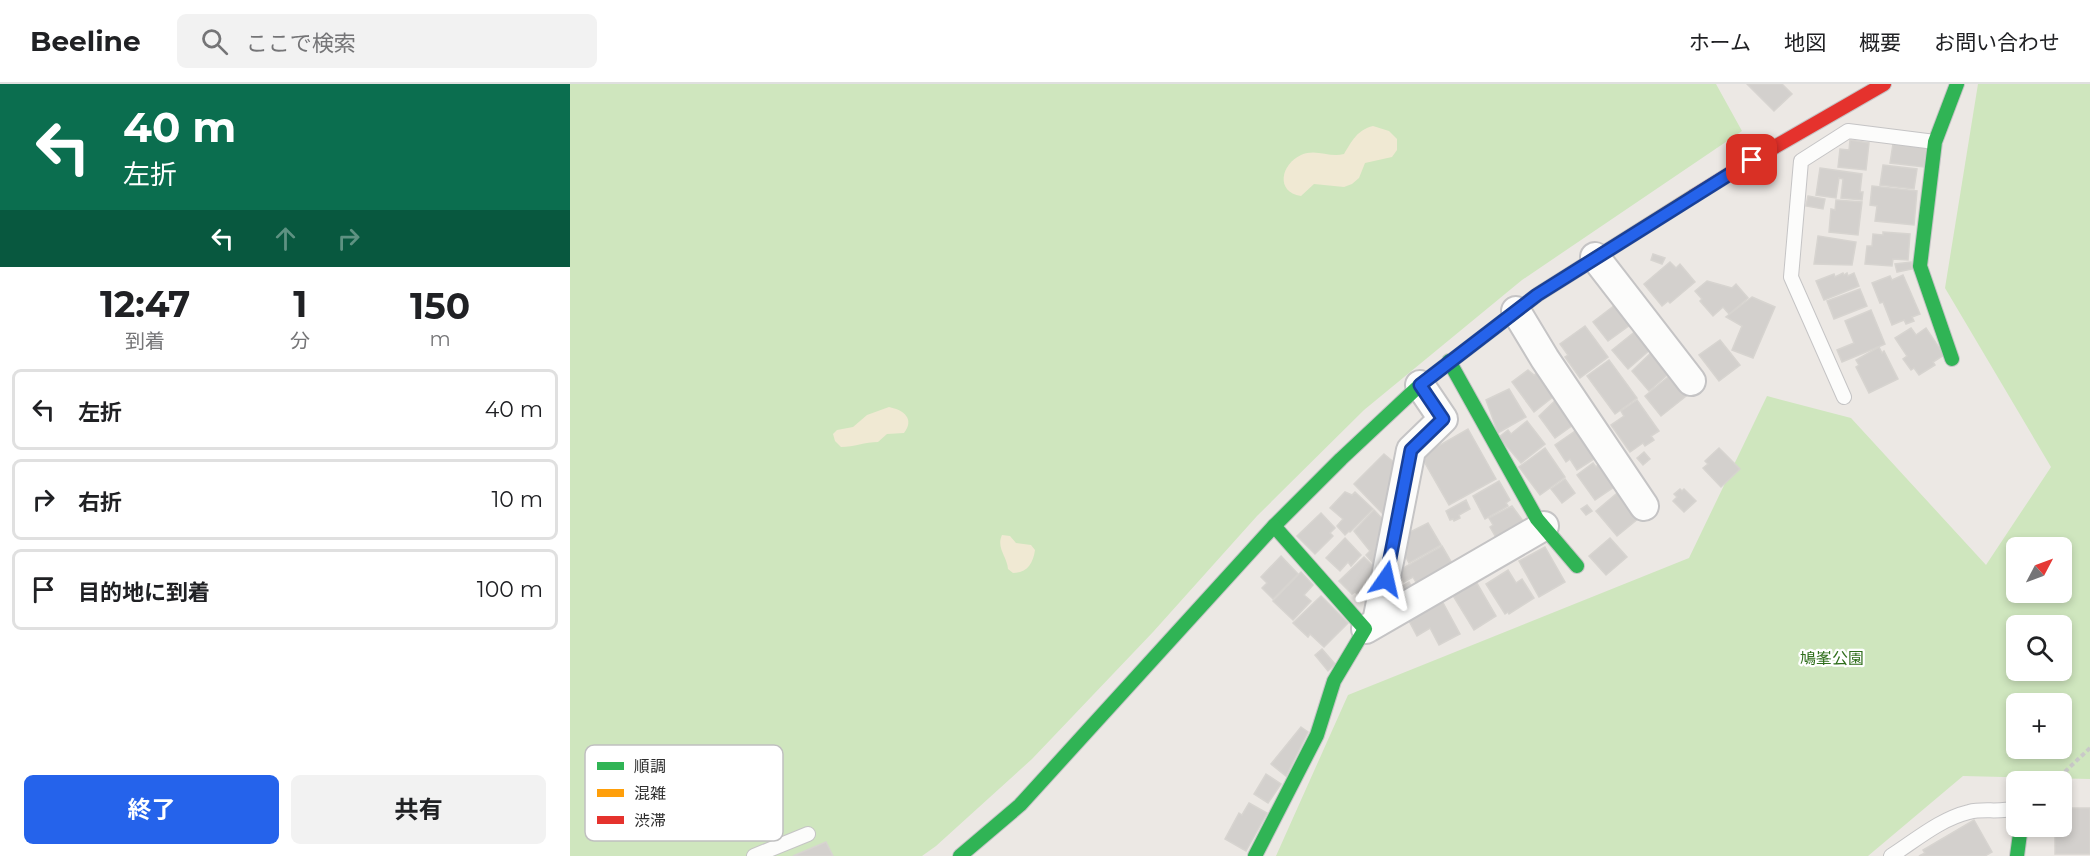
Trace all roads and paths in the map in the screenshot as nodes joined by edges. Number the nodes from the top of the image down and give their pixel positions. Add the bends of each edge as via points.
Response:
1 (1884, 84) edge
2 (1957, 84) edge
3 (1935, 142) junction
4 (1596, 257) junction
5 (1516, 310) junction
6 (1952, 359) dead end
7 (1449, 361) junction
8 (1691, 381) dead end
9 (1420, 385) junction
10 (1844, 397) dead end
11 (1644, 506) dead end
12 (1274, 526) junction
13 (1544, 526) junction
14 (1577, 566) dead end
15 (1371, 626) junction
16 (2090, 748) edge
17 (2066, 771) edge
18 (2006, 811) edge
19 (808, 834) dead end
20 (2020, 837) edge
21 (754, 856) edge
22 (961, 856) edge
23 (1255, 856) edge
24 (1891, 856) edge
25 (2017, 856) edge

1 - 4 street via 1788,138
2 - 3 street
3 - 6 street via 1920,266
3 - 10 lane via 1848,131 1801,161 1791,278
4 - 5 street
4 - 8 street
5 - 7 street
5 - 11 street
7 - 9 street
7 - 13 street
9 - 12 street
9 - 15 street via 1443,419 1411,450
12 - 15 street
12 - 22 street via 1054,770
13 - 14 street
13 - 15 street
15 - 23 street via 1334,681 1317,735
16 - 17 path
18 - 24 lane via 1971,811 1946,821
19 - 21 lane
20 - 25 street

